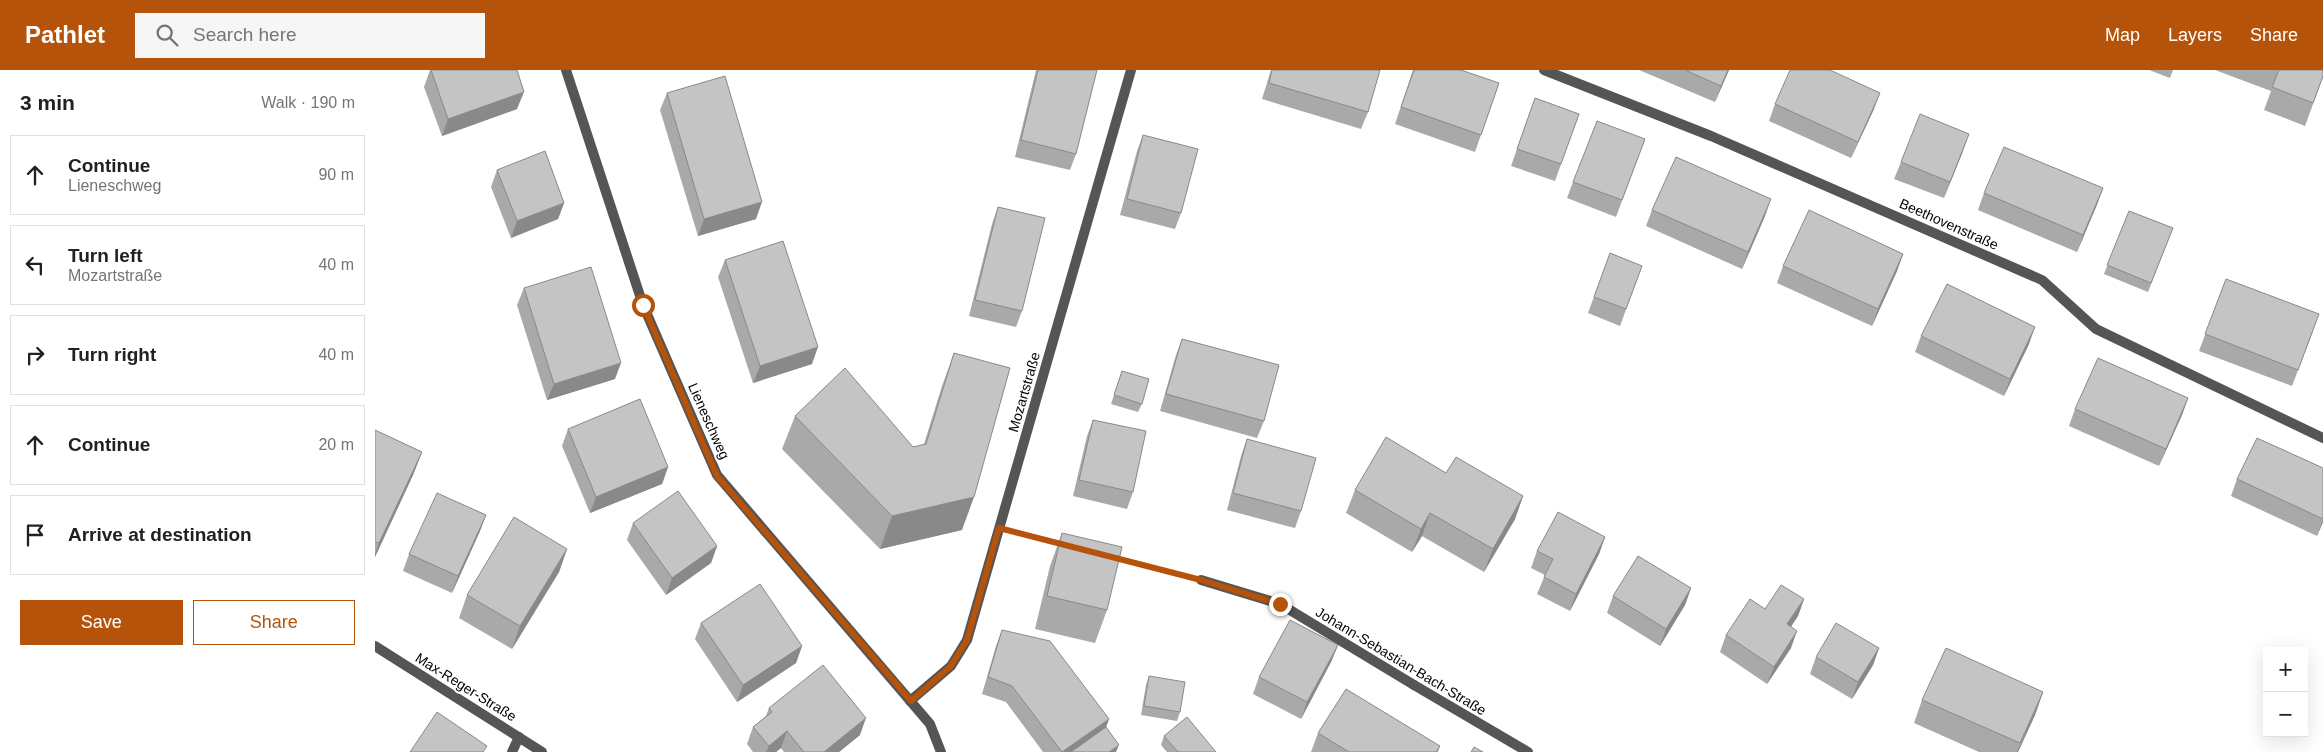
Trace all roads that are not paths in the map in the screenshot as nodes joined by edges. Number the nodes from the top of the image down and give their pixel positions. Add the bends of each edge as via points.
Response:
1 (566, 70) edge
2 (1131, 70) edge
3 (1544, 70) edge
4 (2323, 438) edge
5 (1201, 580) road end
6 (375, 646) edge
7 (911, 701) junction
8 (519, 737) junction
9 (512, 752) edge
10 (542, 752) edge
11 (941, 752) edge
12 (1528, 752) edge

1 - 7 street, Lieneschweg via 643,305 717,476
2 - 7 street, Mozartstraße via 967,640 951,666
3 - 4 street, Beethovenstraße via 1711,136 2042,280 2096,329
5 - 12 street, Johann-Sebastian-Bach-Straße via 1280,604
6 - 8 street, Max-Reger-Straße
7 - 11 street, Lieneschweg via 930,724
8 - 9 street
8 - 10 street, Max-Reger-Straße

